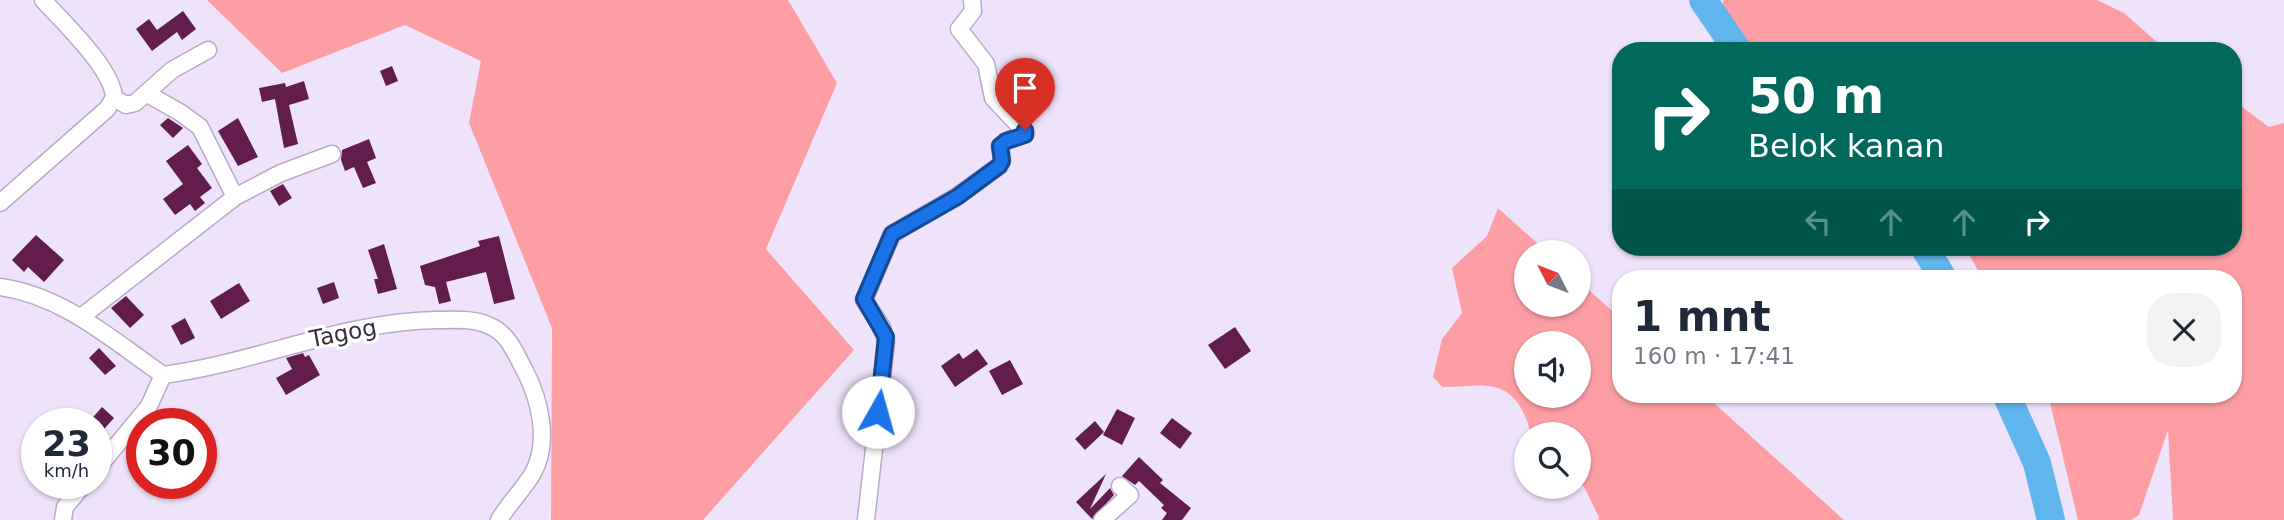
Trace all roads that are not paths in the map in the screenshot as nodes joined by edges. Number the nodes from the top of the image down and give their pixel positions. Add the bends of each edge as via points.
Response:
1 (43, 0) edge
2 (972, 0) edge
3 (208, 50) dead end
4 (146, 93) junction
5 (114, 98) junction
6 (331, 154) dead end
7 (235, 197) junction
8 (0, 203) edge
9 (0, 287) edge
10 (81, 317) junction
11 (163, 375) junction
12 (112, 451) edge
13 (1120, 486) dead end
14 (72, 499) edge
15 (63, 520) edge
16 (499, 520) edge
17 (866, 520) edge
18 (1102, 520) edge

1 - 5 street via 106,76
2 - 17 street via 973,11 959,29 986,64 993,98 1026,133 1000,146 999,166 957,197 894,232 880,258 864,299 886,342
3 - 4 street via 172,70
4 - 5 street via 131,106
4 - 7 street via 200,127
5 - 8 street
6 - 7 street
7 - 10 street
9 - 10 street via 57,303
10 - 11 street
11 - 12 street via 149,406
11 - 16 street, Tagog via 337,332 410,321 464,320 492,326 511,344 541,418 535,469
13 - 18 street via 1130,495
14 - 15 street

